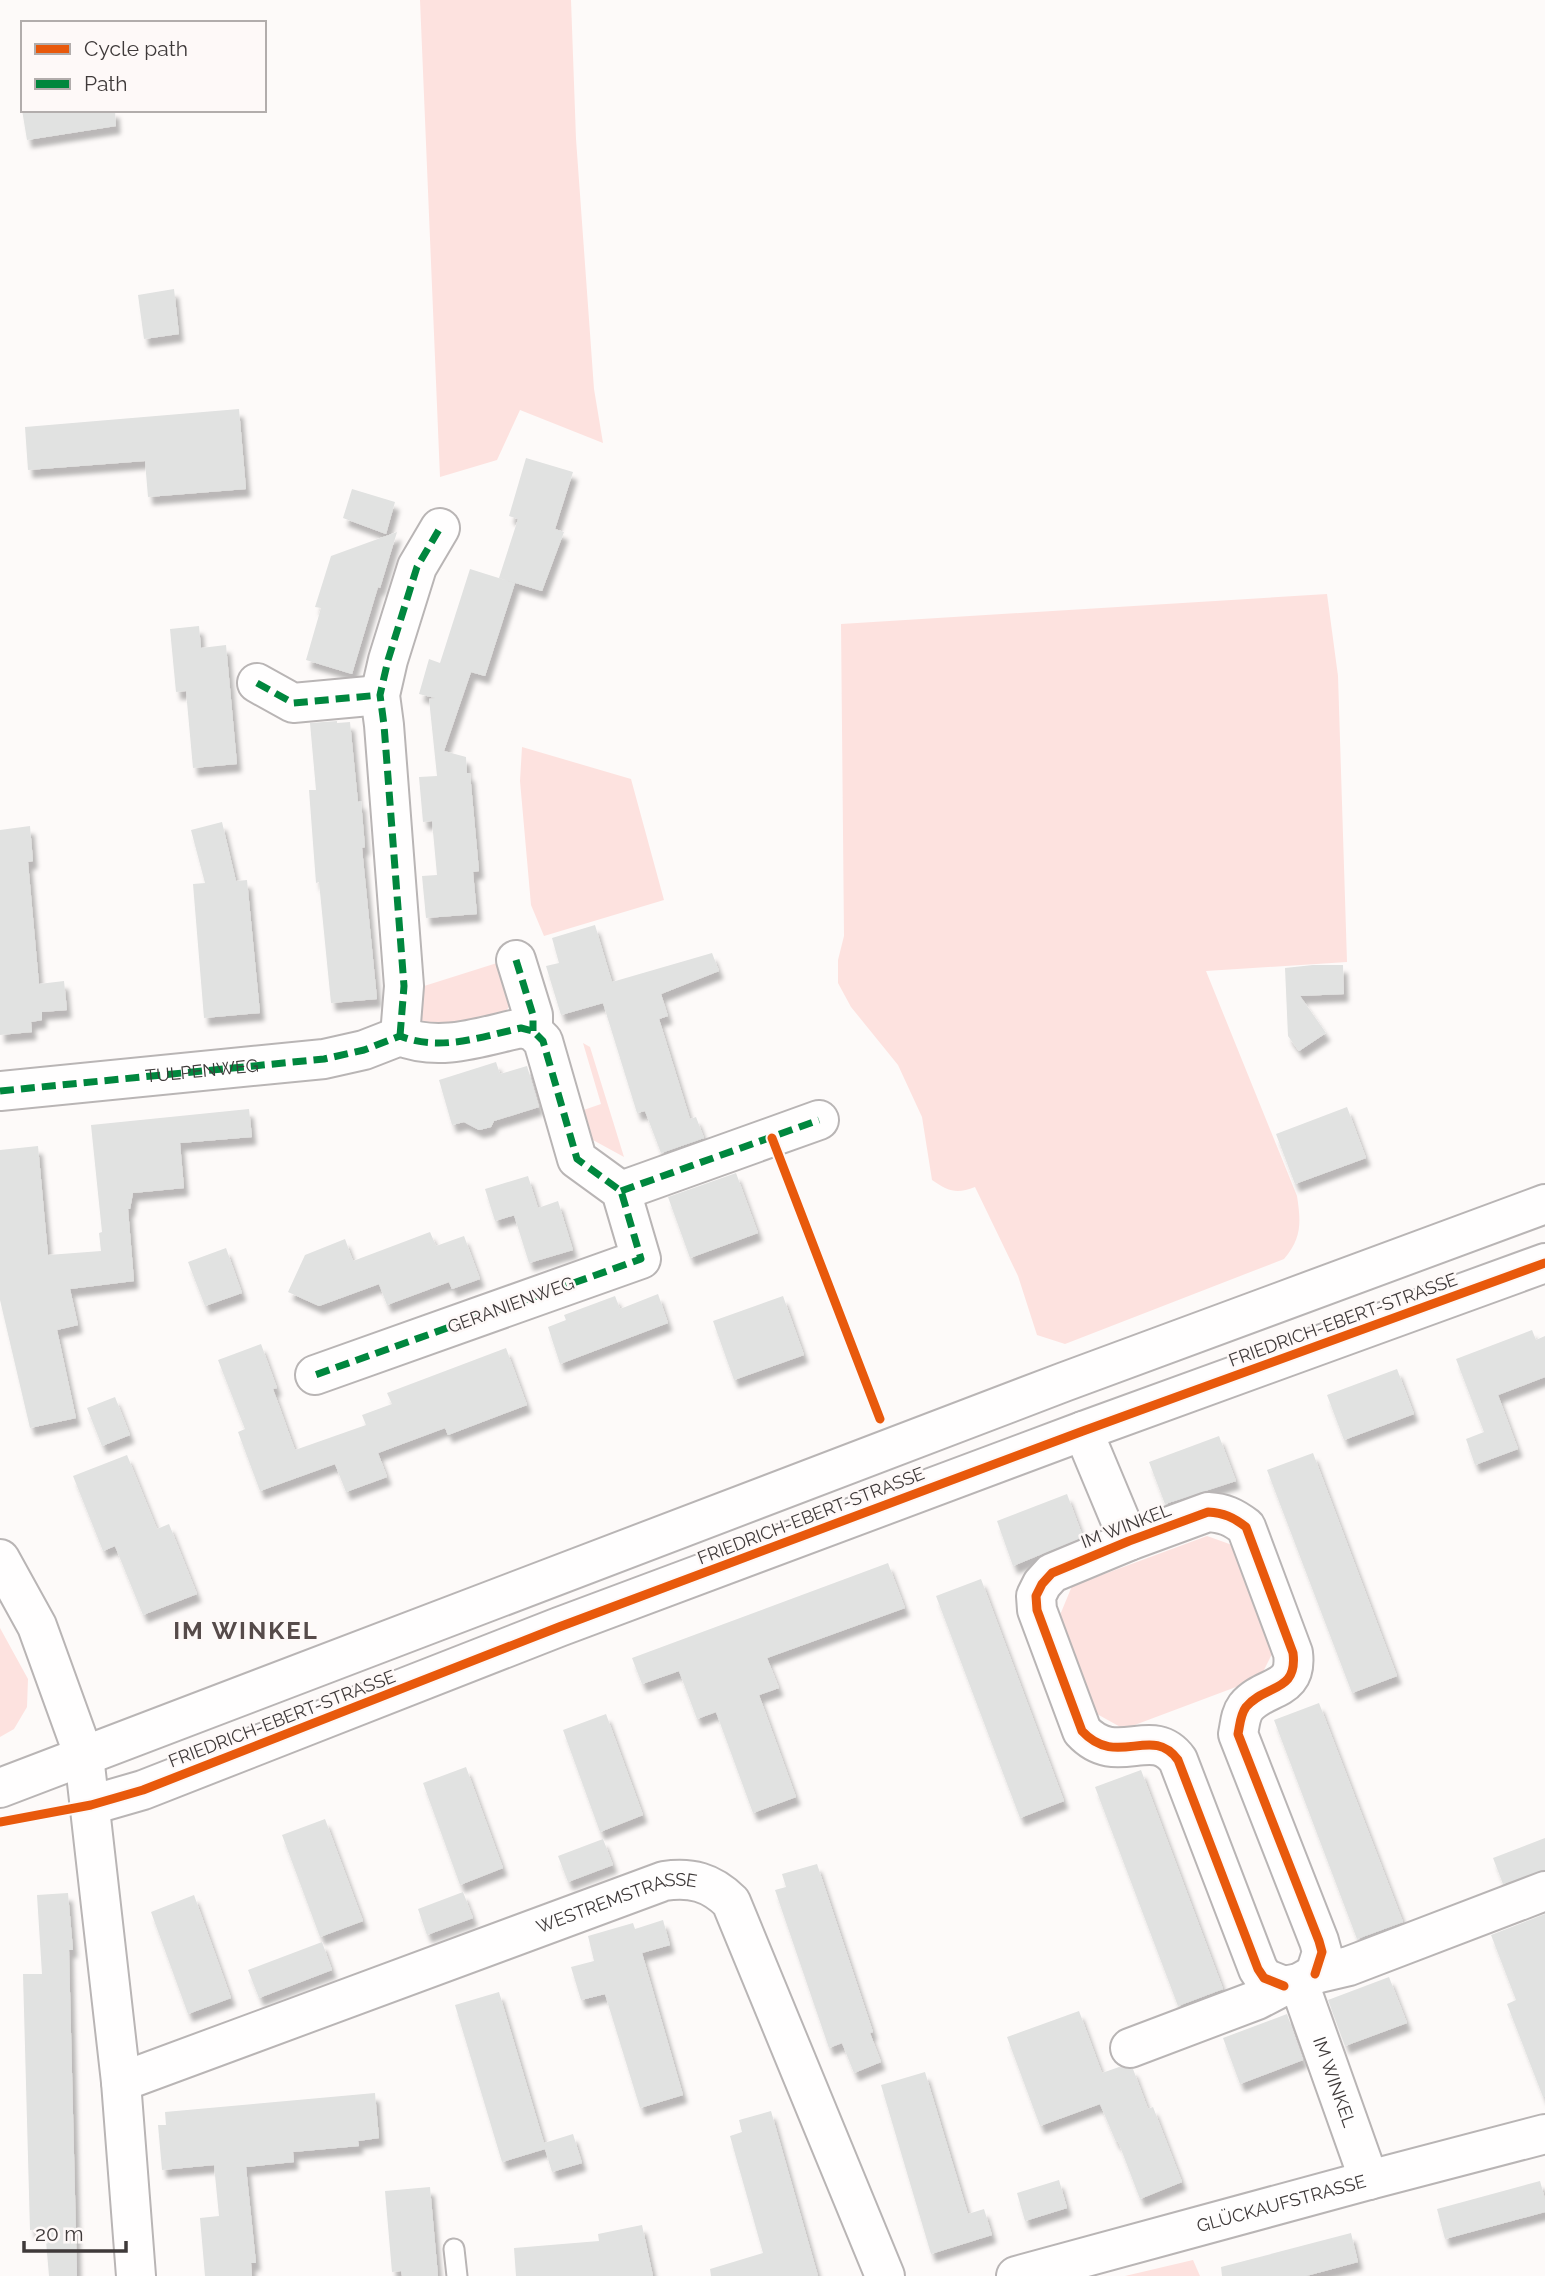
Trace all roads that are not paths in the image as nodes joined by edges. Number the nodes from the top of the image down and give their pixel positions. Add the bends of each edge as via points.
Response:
1 (440, 528) dead end
2 (257, 683) dead end
3 (380, 695) junction
4 (516, 960) dead end
5 (400, 1036) junction
6 (538, 1036) junction
7 (0, 1091) edge
8 (819, 1120) dead end
9 (621, 1191) junction
10 (1545, 1204) edge
11 (1545, 1264) edge
12 (315, 1375) dead end
13 (1083, 1431) junction
14 (1129, 1541) junction
15 (0, 1559) edge
16 (84, 1756) junction
17 (0, 1788) edge
18 (91, 1805) junction
19 (1545, 1891) edge
20 (1299, 1981) junction
21 (1130, 2048) dead end
22 (121, 2082) junction
23 (1545, 2134) edge
24 (1369, 2180) junction
25 (454, 2249) dead end
26 (136, 2276) edge
27 (457, 2276) edge
28 (885, 2276) edge
29 (1016, 2276) edge

1 - 3 street via 417,567
2 - 3 street via 293,703
3 - 5 street via 404,986
4 - 6 street
5 - 6 street via 443,1045 521,1028
5 - 7 street, TULPENWEG via 364,1051 324,1059
6 - 9 street via 577,1159
8 - 9 street
9 - 12 street, GERANIENWEG via 641,1259
10 - 16 street, FRIEDRICH-EBERT-STRASSE
11 - 13 street, FRIEDRICH-EBERT-STRASSE
13 - 14 street, IM WINKEL
13 - 18 street, FRIEDRICH-EBERT-STRASSE via 559,1627 143,1790
14 - 20 street, IM WINKEL via 1052,1573 1036,1596 1037,1610 1082,1731 1103,1747 1155,1744 1178,1760 1258,1969 1264,1978
14 - 20 street, IM WINKEL via 1208,1512 1233,1517 1246,1527 1295,1666 1285,1684 1245,1708 1238,1734 1322,1952
15 - 16 street via 37,1626
16 - 17 street, FRIEDRICH-EBERT-STRASSE
16 - 18 street
18 - 22 street
19 - 20 street
20 - 21 street
20 - 24 street, IM WINKEL
22 - 26 street
22 - 28 street, WESTREMSTRASSE via 664,1881 701,1881 731,1902
23 - 24 street, GLÜCKAUFSTRASSE
24 - 29 street, GLÜCKAUFSTRASSE
25 - 27 lane

